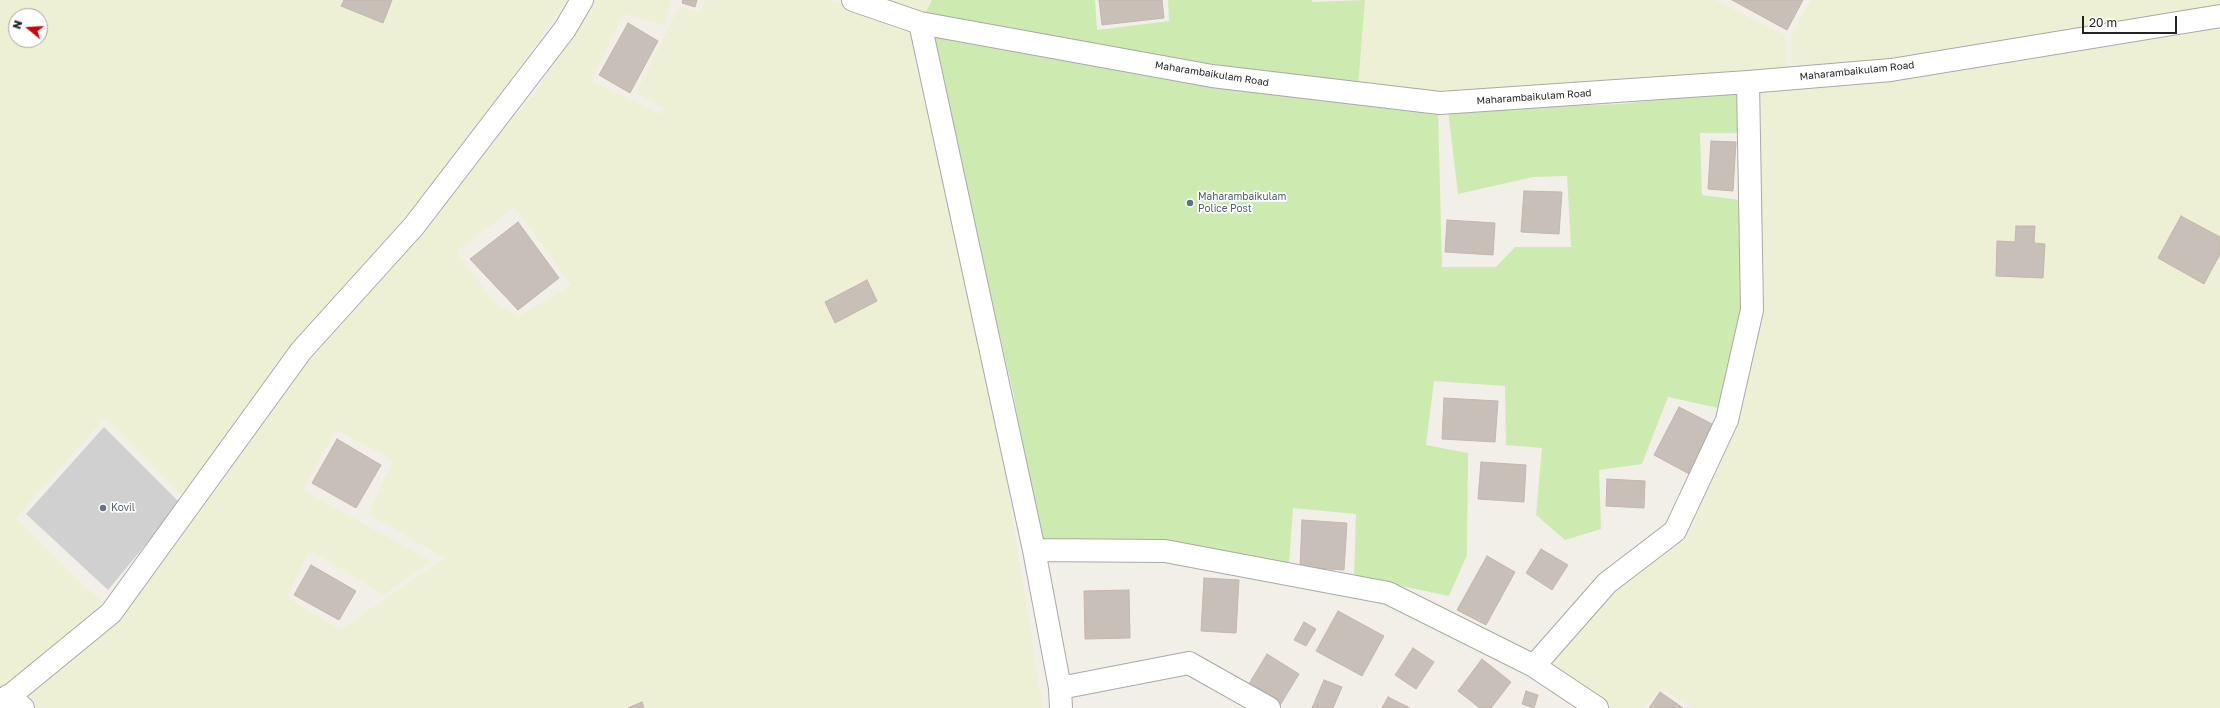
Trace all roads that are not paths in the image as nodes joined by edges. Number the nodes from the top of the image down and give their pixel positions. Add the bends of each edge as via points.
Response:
1 (582, 0) edge
2 (853, 0) edge
3 (2220, 16) edge
4 (920, 23) junction
5 (1748, 82) junction
6 (1034, 550) junction
7 (1534, 666) junction
8 (1060, 698) edge
9 (10, 703) edge
10 (1269, 708) edge
11 (1597, 708) edge

1 - 9 street via 565,28 414,226 301,351 111,613
2 - 4 street, Maharambaikulam Road
3 - 5 street, Maharambaikulam Road via 1891,70
4 - 5 street, Maharambaikulam Road via 1212,76 1440,103
4 - 6 street
5 - 7 street via 1752,310 1727,420 1675,531 1606,583
6 - 7 street via 1165,550 1388,593
6 - 8 street
7 - 11 street
8 - 10 street via 1190,663

